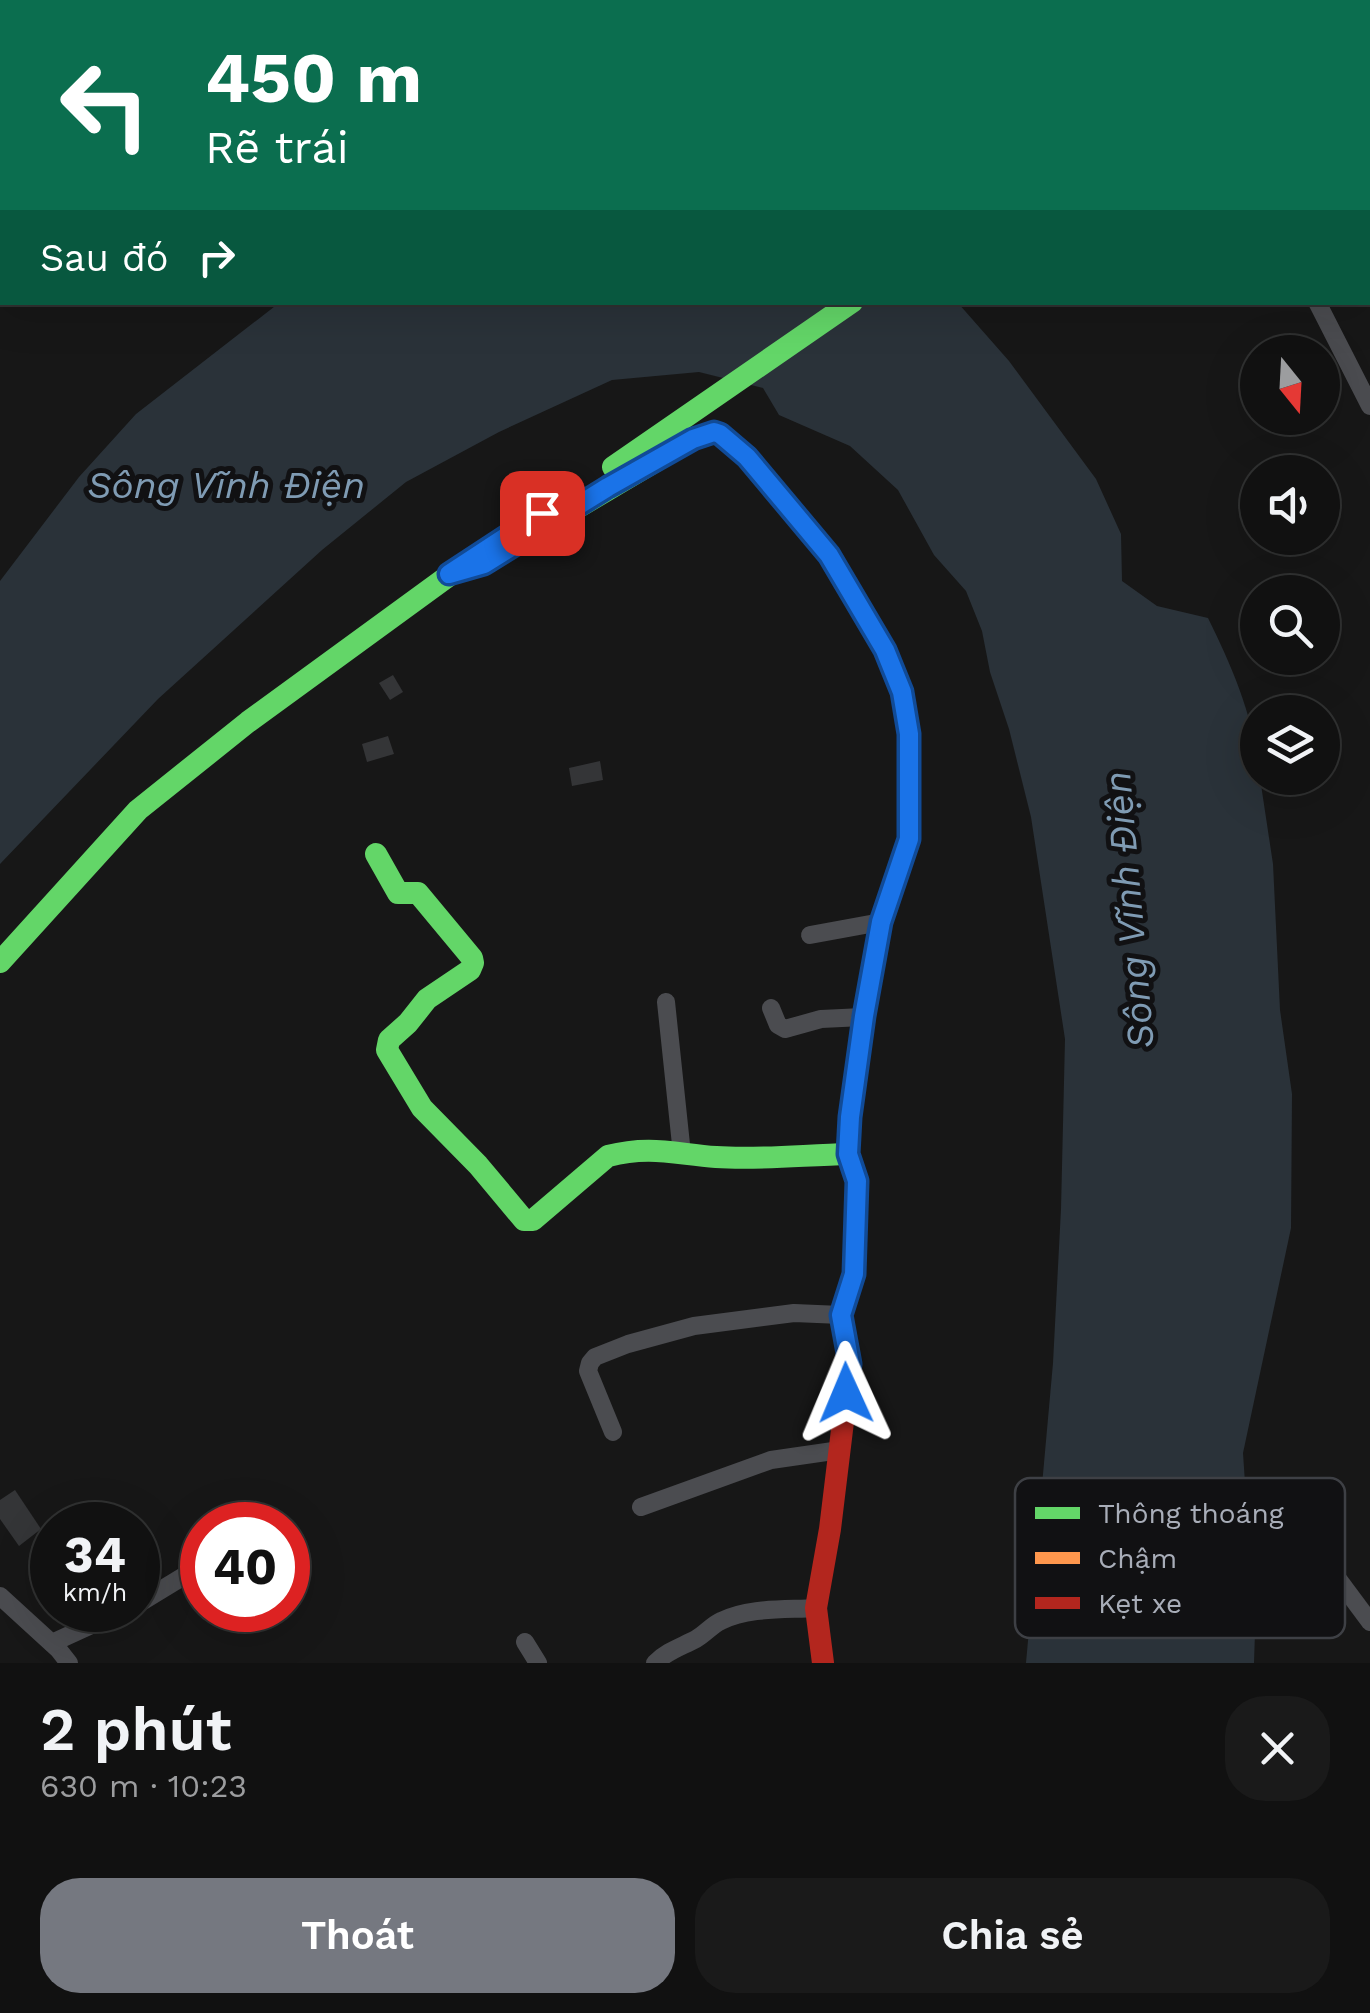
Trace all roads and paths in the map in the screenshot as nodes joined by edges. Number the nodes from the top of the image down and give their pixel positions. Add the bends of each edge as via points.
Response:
1 (848, 305) edge
2 (1320, 305) edge
3 (1370, 406) edge
4 (449, 574) junction
5 (376, 854) dead end
6 (881, 922) junction
7 (810, 935) dead end
8 (0, 962) edge
9 (666, 1002) dead end
10 (771, 1008) dead end
11 (864, 1016) junction
12 (682, 1154) junction
13 (848, 1154) junction
14 (841, 1315) junction
15 (613, 1432) dead end
16 (840, 1450) junction
17 (641, 1507) dead end
18 (1345, 1588) edge
19 (0, 1596) edge
20 (816, 1608) junction
21 (1370, 1622) edge
22 (76, 1632) edge
23 (525, 1642) dead end
24 (52, 1643) junction
25 (68, 1663) edge
26 (538, 1663) edge
27 (655, 1663) edge
28 (822, 1663) edge

1 - 4 street
2 - 3 street
4 - 6 street via 484,564 693,439 720,434 829,555 878,636 902,692 909,839
4 - 8 street via 138,810
5 - 12 street via 398,892 418,892 474,963 427,1000 387,1050 422,1108 520,1217 538,1216 608,1156 638,1149
6 - 7 street
6 - 11 street
9 - 12 street
10 - 11 street via 786,1029
11 - 13 street
12 - 13 street
13 - 14 street via 857,1181 854,1274
14 - 15 street via 794,1312 694,1326 595,1357 588,1371
14 - 16 street via 850,1364
16 - 17 street via 771,1460
16 - 20 street
18 - 21 street
19 - 24 street
20 - 27 street via 731,1617
20 - 28 street
22 - 24 street
23 - 26 street
24 - 25 street

